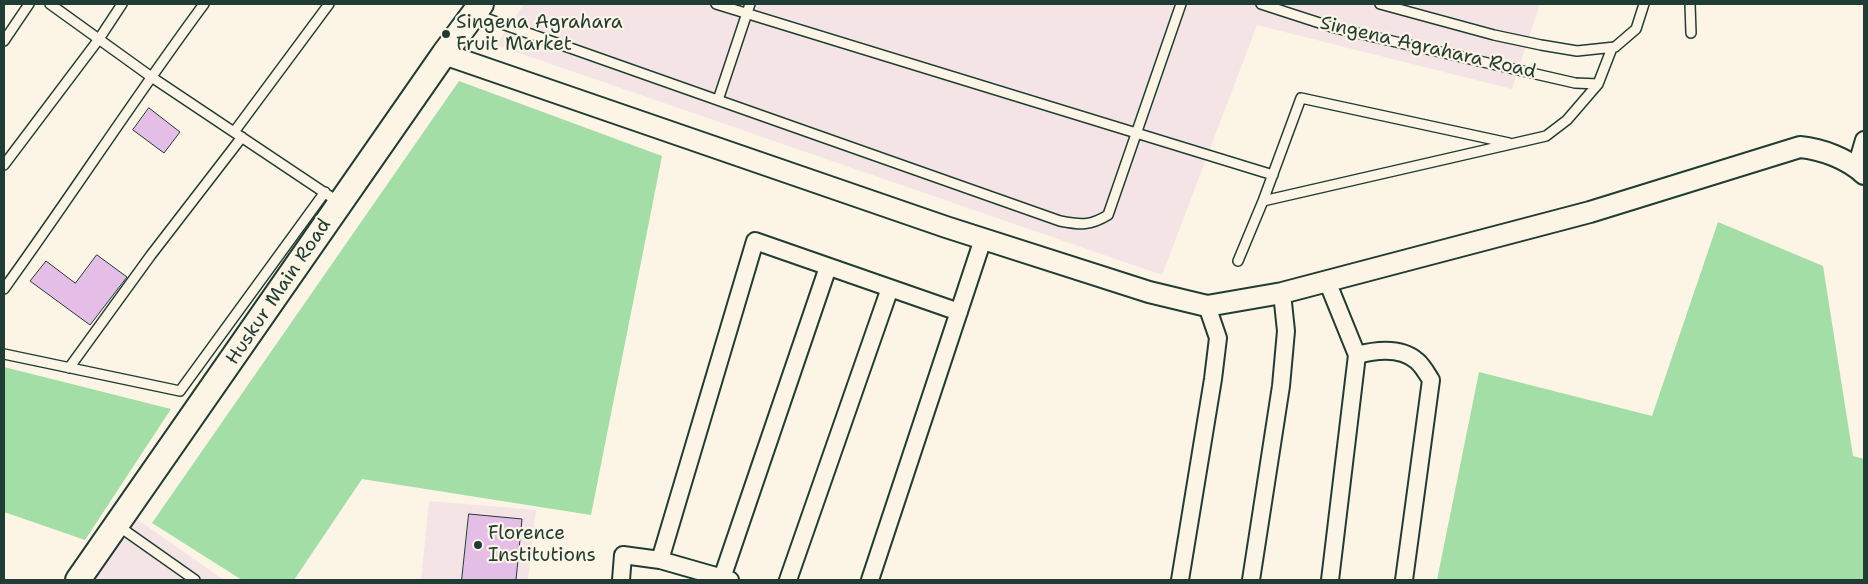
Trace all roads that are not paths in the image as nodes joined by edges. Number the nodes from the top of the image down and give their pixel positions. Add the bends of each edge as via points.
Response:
1 (29, 4) edge
2 (50, 4) edge
3 (122, 4) edge
4 (204, 4) edge
5 (329, 4) edge
6 (716, 4) edge
7 (750, 4) edge
8 (1181, 4) edge
9 (1261, 4) edge
10 (1380, 4) edge
11 (1644, 4) edge
12 (1690, 4) edge
13 (478, 9) edge
14 (746, 14) junction
15 (1691, 33) dead end
16 (99, 39) junction
17 (4, 41) edge
18 (1612, 48) junction
19 (444, 54) junction
20 (150, 76) junction
21 (1598, 84) junction
22 (718, 100) junction
23 (238, 134) junction
24 (1136, 134) junction
25 (1864, 140) edge
26 (1513, 144) junction
27 (4, 165) edge
28 (1860, 171) edge
29 (1273, 175) junction
30 (333, 198) junction
31 (1263, 201) junction
32 (983, 239) junction
33 (1238, 261) dead end
34 (828, 267) junction
35 (1327, 281) junction
36 (890, 288) junction
37 (4, 289) edge
38 (1282, 293) junction
39 (1207, 306) junction
40 (959, 312) junction
41 (4, 354) edge
42 (1357, 355) junction
43 (69, 368) junction
44 (117, 525) junction
45 (660, 560) junction
46 (726, 579) edge
47 (78, 580) edge
48 (195, 580) edge
49 (621, 580) edge
50 (788, 580) edge
51 (870, 580) edge
52 (1180, 580) edge
53 (1251, 580) edge
54 (1330, 580) edge
55 (1404, 580) edge

1 - 17 lane
2 - 16 lane
3 - 16 lane
4 - 20 lane
5 - 23 lane
6 - 14 lane
7 - 14 lane
8 - 24 lane
9 - 21 lane, Singena Agrahara Road via 1335,28 1575,83
10 - 18 lane via 1541,45 1577,51
11 - 18 lane via 1636,29
12 - 15 lane
13 - 19 main road, Huskur Main Road
13 - 22 lane
14 - 22 lane
14 - 24 lane
16 - 20 lane
16 - 27 lane
18 - 21 lane
19 - 30 main road, Huskur Main Road
19 - 32 street
20 - 23 lane
20 - 37 lane
21 - 26 lane via 1567,120 1546,136
22 - 24 lane via 1060,221 1082,225 1108,215
23 - 30 lane
23 - 43 lane
24 - 29 lane
25 - 28 street
26 - 29 lane via 1302,98
26 - 31 lane
28 - 35 street via 1816,148 1800,147 1590,212
29 - 31 lane
30 - 43 lane via 180,392
30 - 44 main road, Huskur Main Road
31 - 33 lane
32 - 39 street via 1149,292
32 - 40 street
34 - 36 street
34 - 45 street via 755,241
34 - 46 street
35 - 38 street
35 - 42 street
36 - 40 street
36 - 50 street
38 - 39 street
38 - 53 street via 1286,331 1281,386
39 - 52 street via 1218,338
40 - 51 street
41 - 43 lane
42 - 54 street
42 - 55 street via 1374,351 1400,352 1417,361 1431,380
44 - 47 main road, Huskur Main Road
44 - 48 lane
45 - 46 street
45 - 49 street via 622,555

